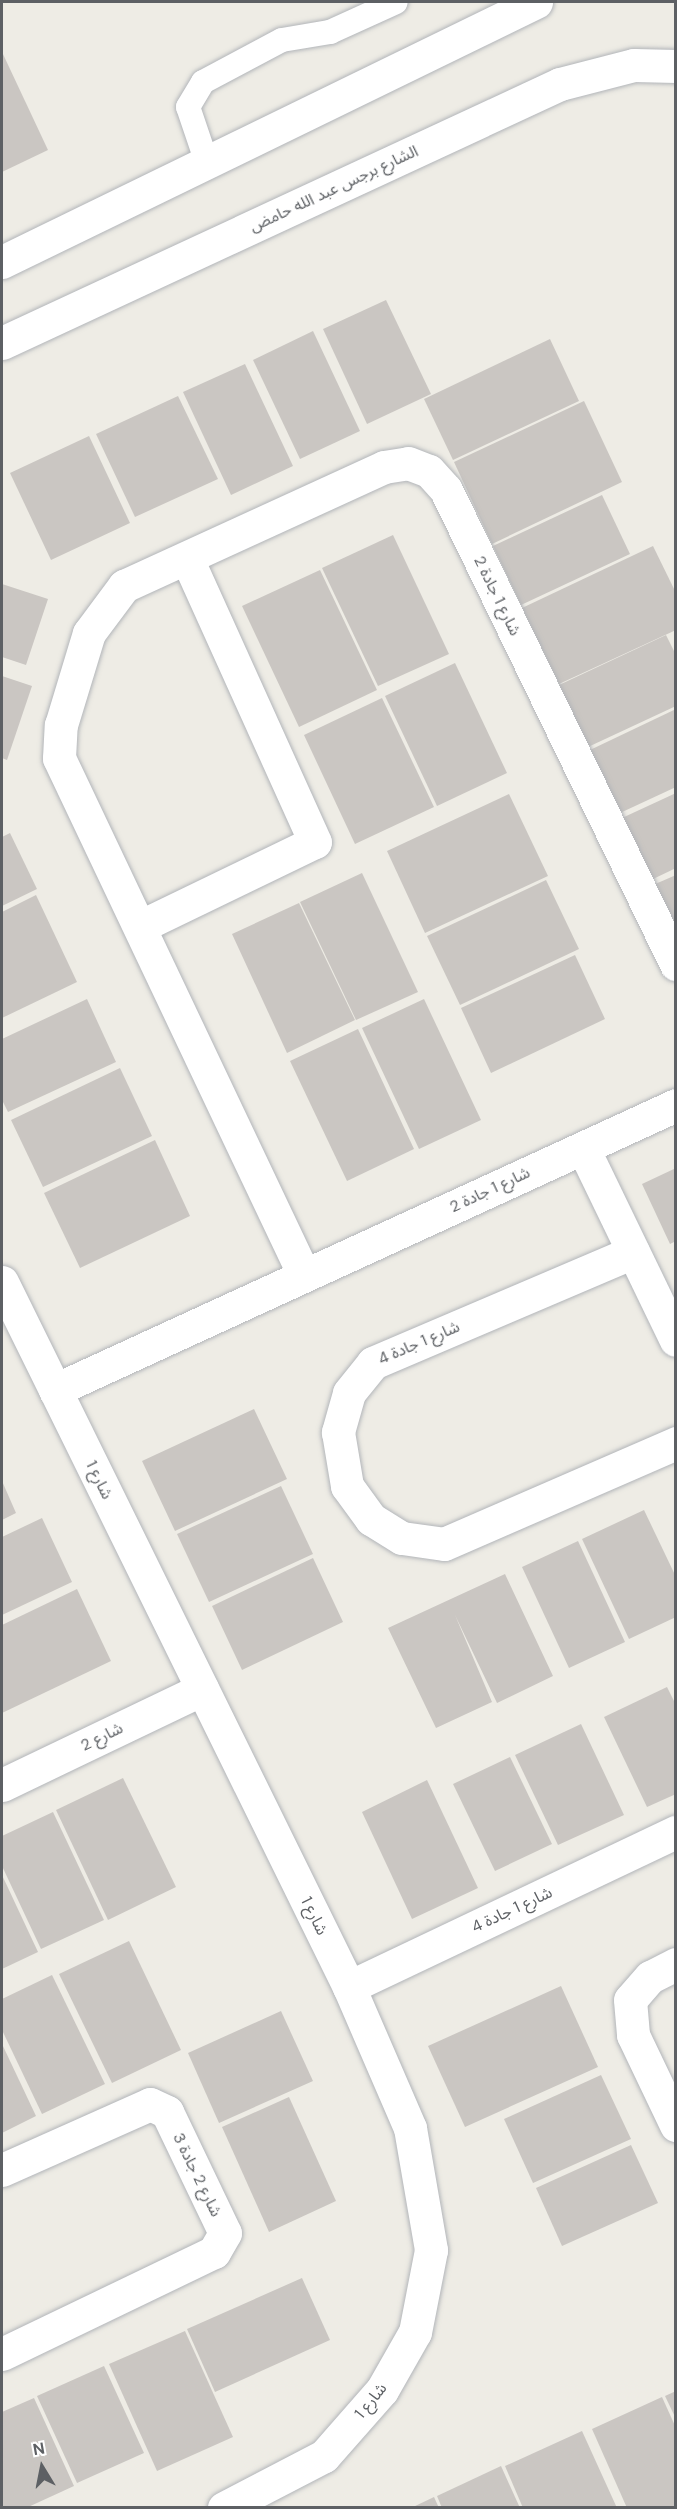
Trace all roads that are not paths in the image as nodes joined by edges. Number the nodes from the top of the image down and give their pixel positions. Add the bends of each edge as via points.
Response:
1 (396, 2) edge
2 (536, 2) edge
3 (675, 66) edge
4 (207, 163) junction
5 (2, 262) edge
6 (2, 343) edge
7 (187, 559) junction
8 (141, 926) junction
9 (675, 964) edge
10 (675, 1105) edge
11 (583, 1148) junction
12 (633, 1252) junction
13 (304, 1275) junction
14 (2, 1282) edge
15 (675, 1340) edge
16 (55, 1390) junction
17 (675, 1443) edge
18 (202, 1689) junction
19 (2, 1785) edge
20 (675, 1832) edge
21 (675, 1964) edge
22 (349, 1987) junction
23 (675, 2126) edge
24 (2, 2170) edge
25 (2, 2354) edge
26 (224, 2508) edge

1 - 4 lane via 330,32 282,40 202,82 188,107
2 - 4 street
3 - 6 street, الشارع برجس عبد الله حامض via 633,65 560,84
4 - 5 street
7 - 8 street, شارع 1 جادة 2 via 124,586 106,603 89,633 57,740 59,758
7 - 8 street via 315,842
7 - 9 street, شارع 1 جادة 2 via 384,467 408,463 429,471 446,490
8 - 13 street, شارع 1 جادة 2
10 - 11 street, شارع 1 جادة 2
11 - 12 street
11 - 13 street, شارع 1 جادة 2
12 - 15 street
12 - 17 street, شارع 1 جادة 4 via 373,1363 349,1393 338,1432 347,1486 371,1519 402,1538 444,1544
13 - 16 street, شارع 1 جادة 2
14 - 16 street, شارع 1
16 - 18 street, شارع 1
18 - 19 street, شارع 2
18 - 22 street, شارع 1
20 - 22 street, شارع 1 جادة 4
21 - 23 street via 650,1977 630,2000 633,2035
22 - 26 street, شارع 1 via 410,2128 431,2250 415,2332 382,2390 324,2456
24 - 25 street, شارع 2 جادة 3 via 150,2104 167,2112 225,2234 214,2252

